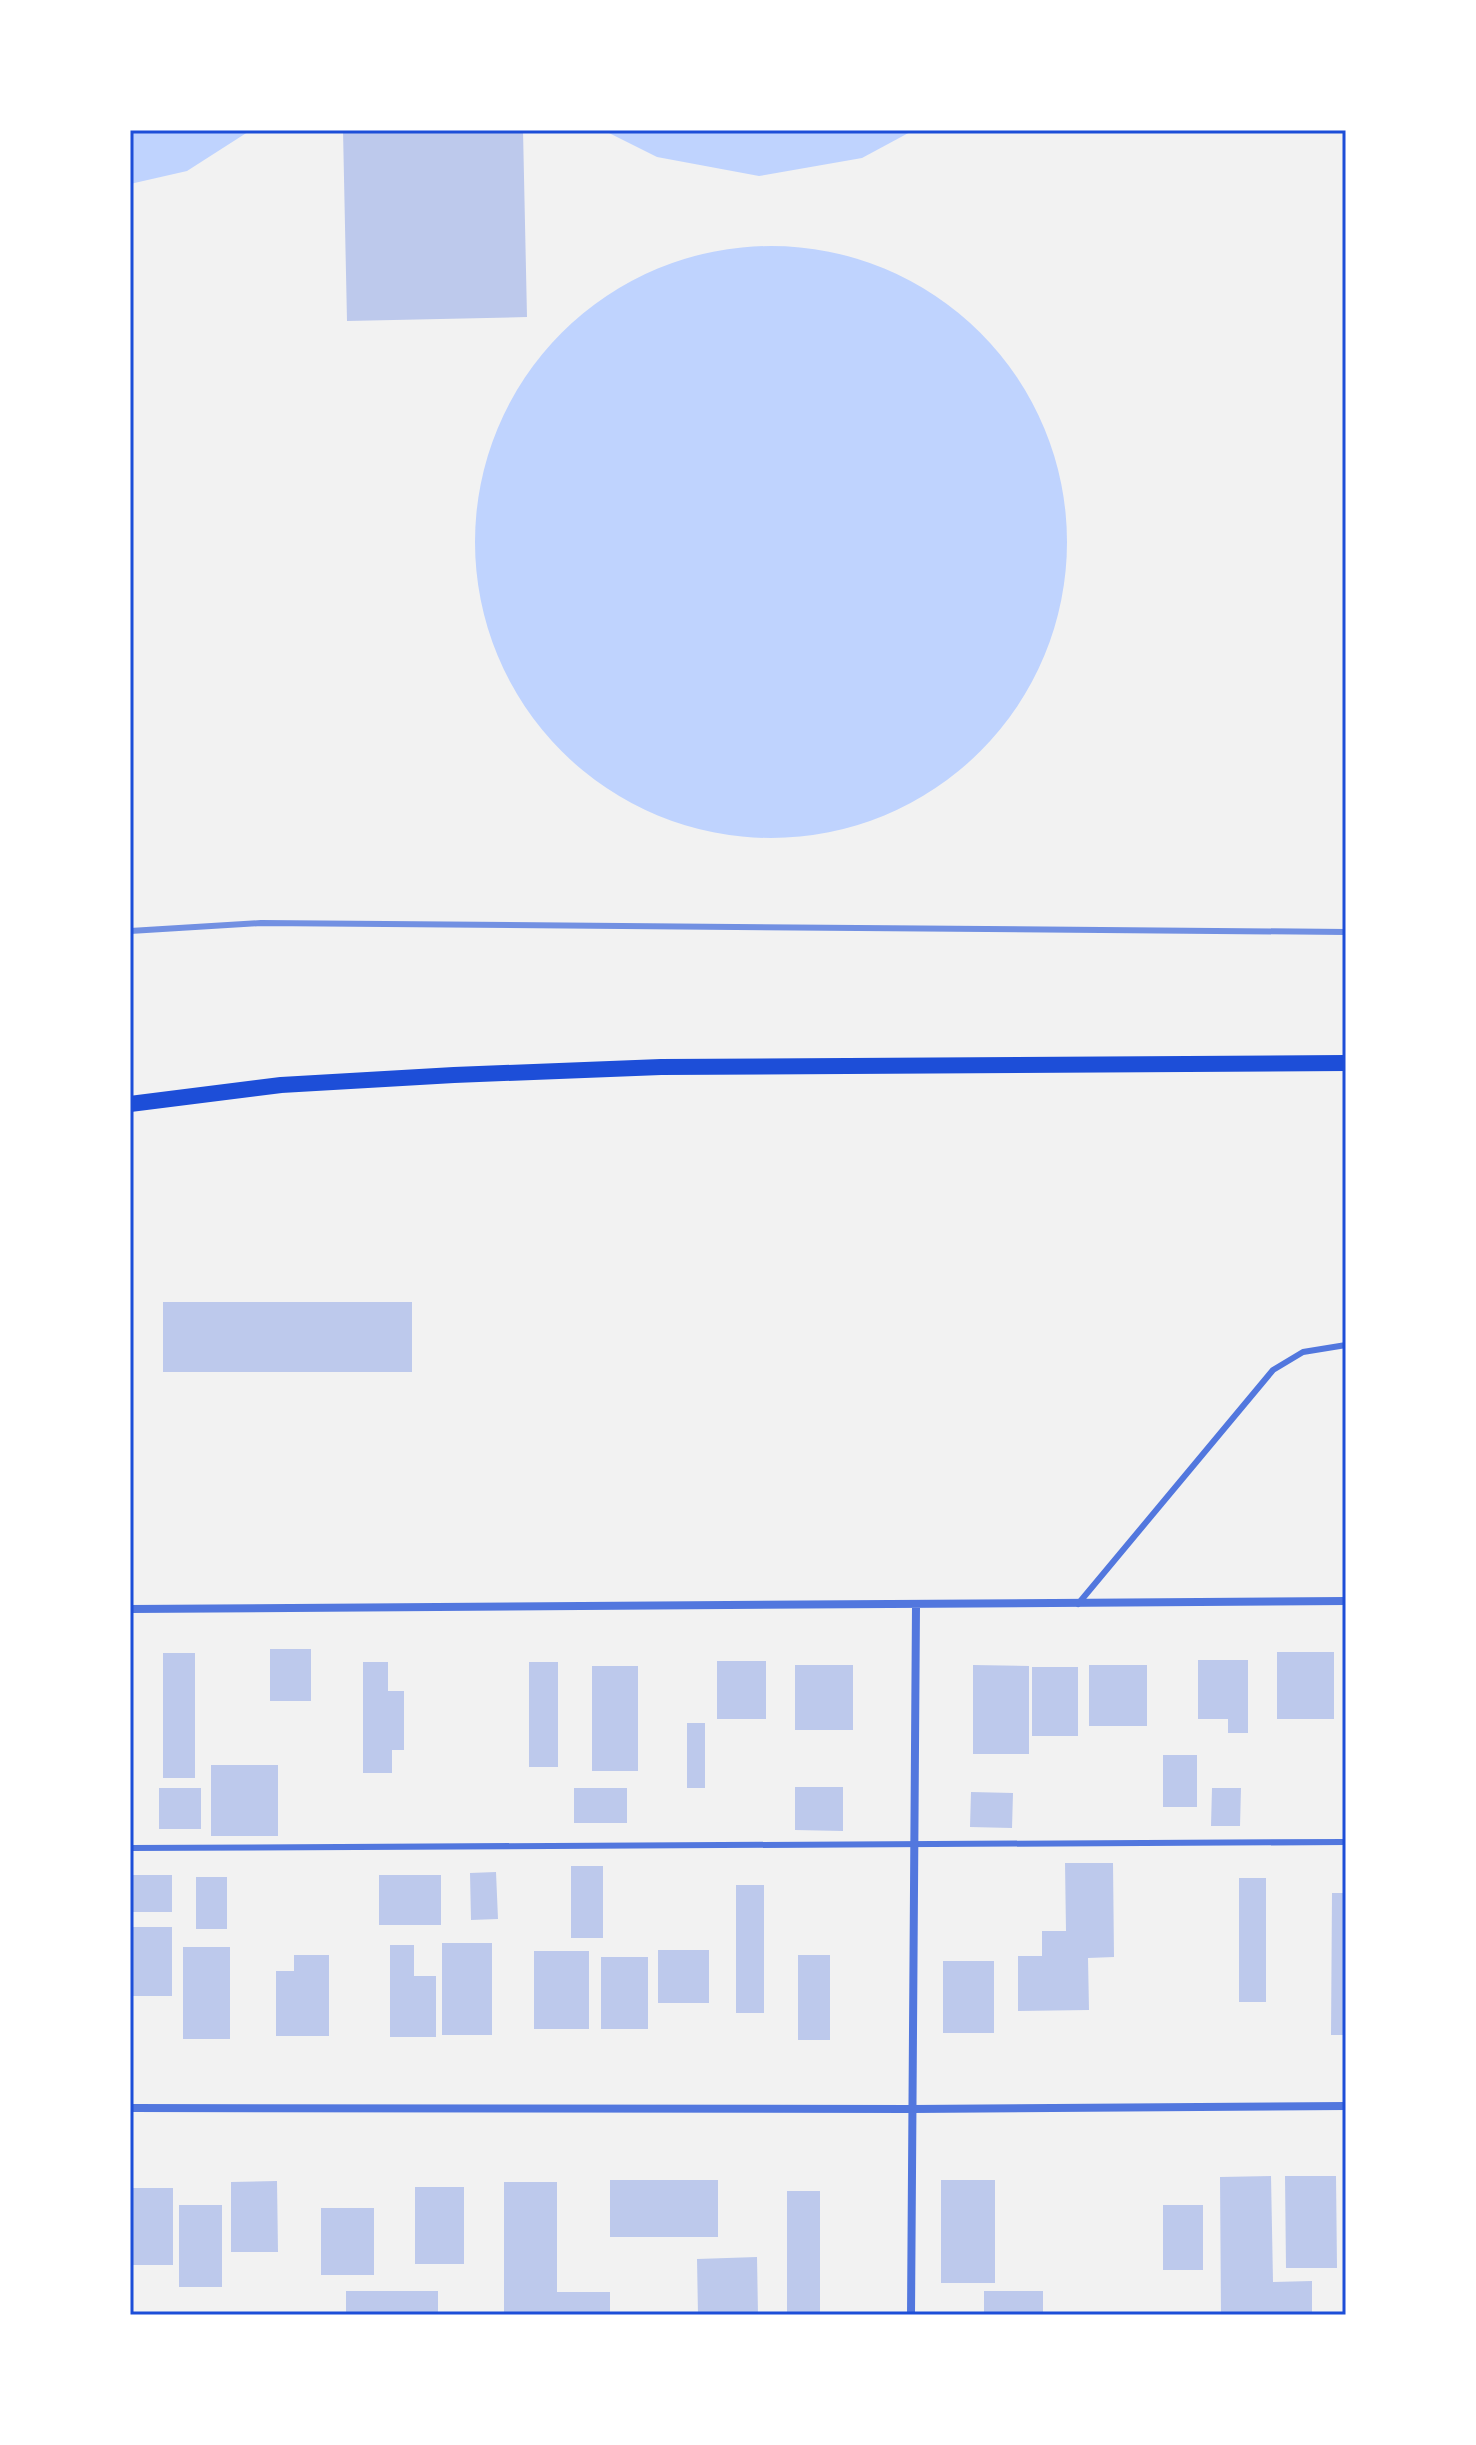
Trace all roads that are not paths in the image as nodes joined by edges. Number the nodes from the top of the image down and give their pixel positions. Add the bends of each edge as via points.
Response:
1 (1346, 1063) edge
2 (130, 1104) edge
3 (1346, 1345) edge
4 (1346, 1601) edge
5 (1078, 1604) junction
6 (916, 1606) junction
7 (130, 1609) edge
8 (1346, 1842) edge
9 (914, 1845) junction
10 (130, 1848) edge
11 (1346, 2106) edge
12 (130, 2108) edge
13 (912, 2109) junction
14 (911, 2315) edge

1 - 2 main road via 661,1067 281,1085
3 - 5 lane via 1303,1352 1273,1370
4 - 5 street
5 - 6 street
6 - 7 street
6 - 9 street
8 - 9 lane
9 - 10 lane
9 - 13 street
11 - 13 street
12 - 13 street
13 - 14 street

